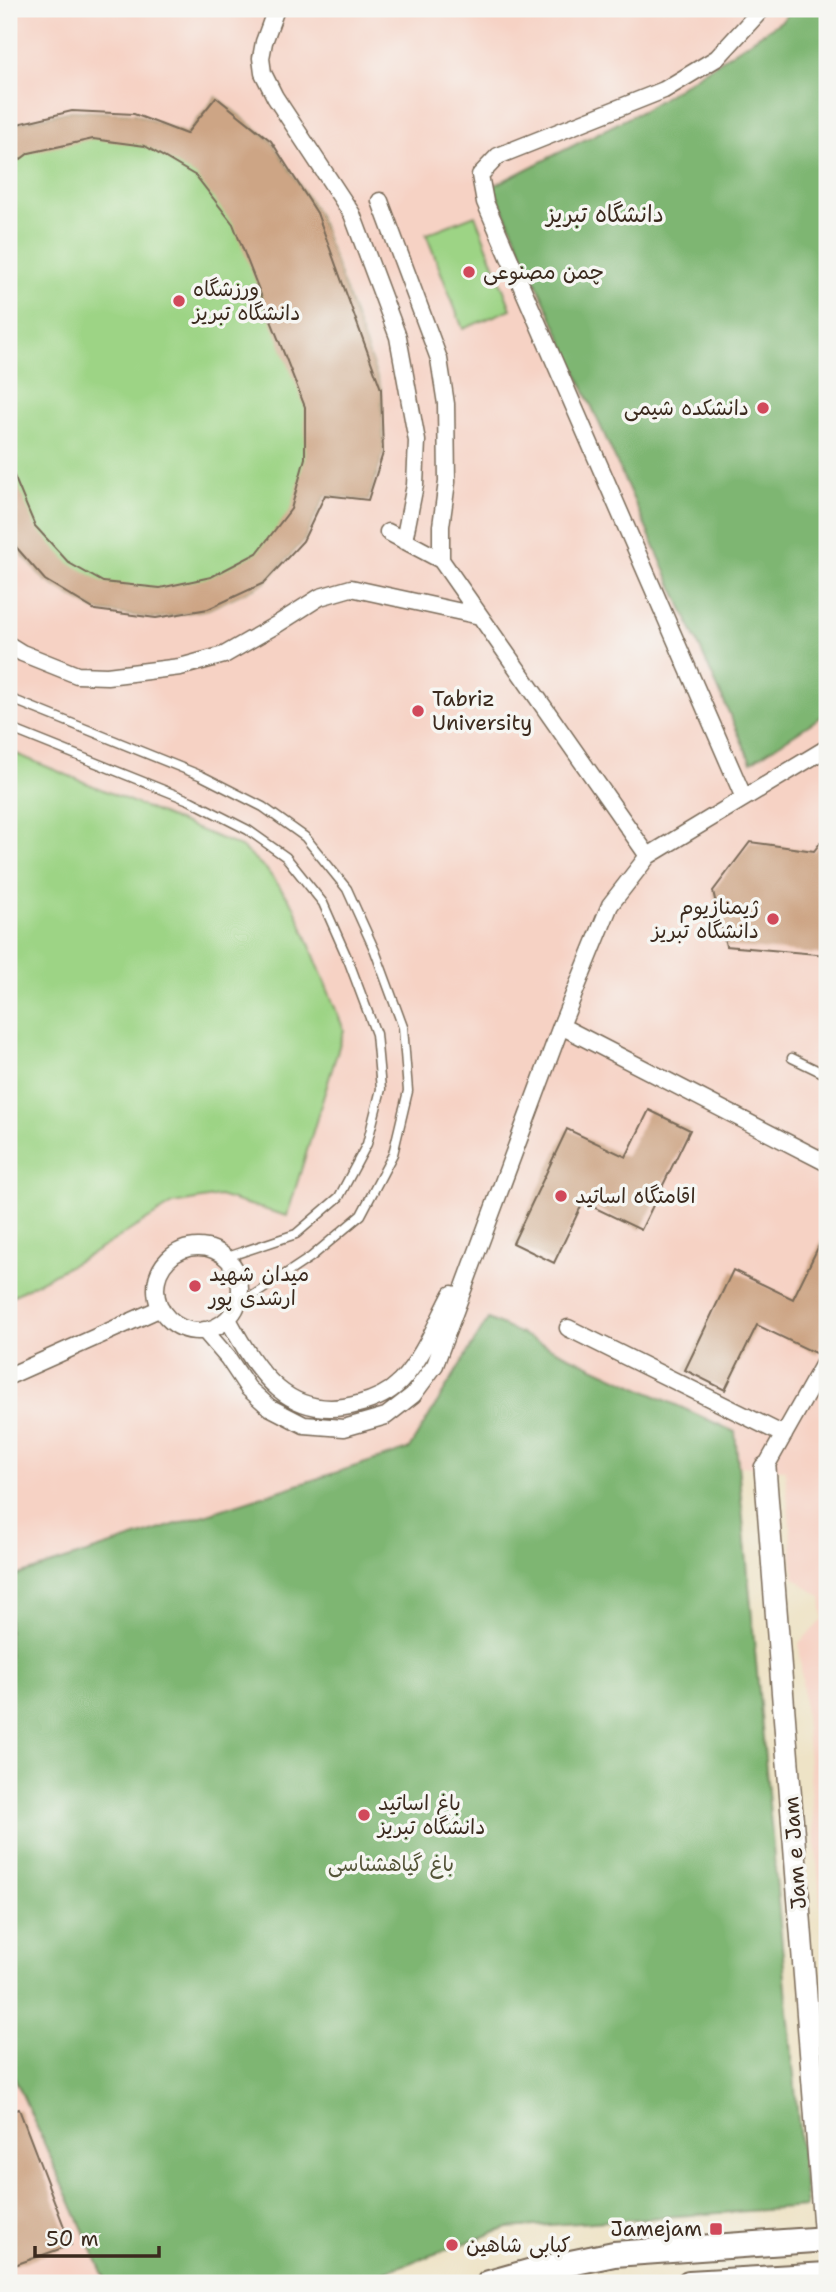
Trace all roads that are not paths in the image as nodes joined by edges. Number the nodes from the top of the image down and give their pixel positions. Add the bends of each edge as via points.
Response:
1 (276, 9) edge
2 (762, 9) edge
3 (380, 201) dead end
4 (388, 533) dead end
5 (404, 541) junction
6 (441, 560) junction
7 (480, 616) junction
8 (9, 645) edge
9 (9, 698) edge
10 (9, 728) edge
11 (827, 748) edge
12 (744, 798) junction
13 (648, 856) junction
14 (561, 1026) junction
15 (792, 1058) dead end
16 (827, 1075) edge
17 (827, 1163) edge
18 (479, 1246) junction
19 (227, 1257) junction
20 (161, 1308) junction
21 (232, 1313) junction
22 (568, 1328) dead end
23 (204, 1331) junction
24 (827, 1358) edge
25 (9, 1376) edge
26 (783, 1435) junction
27 (765, 1468) joint
28 (826, 2239) edge
29 (827, 2275) edge
30 (489, 2283) edge
31 (688, 2283) edge

1 - 5 street via 264,42 263,73 352,214 398,337 417,441 415,485
2 - 12 street via 717,58 664,90 498,156 480,175 485,202
3 - 6 street via 441,371 447,482
4 - 5 street
5 - 6 street
6 - 7 street
7 - 8 street via 352,588 320,597 224,655 180,667 107,676 77,675
7 - 13 street
9 - 21 lane via 202,776 263,807 305,837 347,889 403,1027 408,1091 393,1154 361,1214 311,1257
10 - 19 lane via 191,801 248,830 286,857 323,903 349,961 376,1034 381,1089 367,1144 339,1197 296,1234
11 - 12 street
12 - 13 street
13 - 14 street via 610,905
14 - 17 street
14 - 18 street
15 - 16 lane
18 - 21 street via 400,1382 377,1399 342,1409 309,1407 279,1392 263,1376
18 - 23 street via 435,1365 413,1395 386,1416 344,1428 304,1425 269,1407 248,1388
19 - 20 street via 203,1247 178,1252 160,1270 156,1283
19 - 21 street via 239,1280 240,1294
20 - 23 street via 179,1326
20 - 25 street
21 - 23 street
22 - 26 street
24 - 26 street
26 - 27 street
27 - 28 street, Jam e Jam
28 - 30 main road via 614,2254
29 - 31 main road

